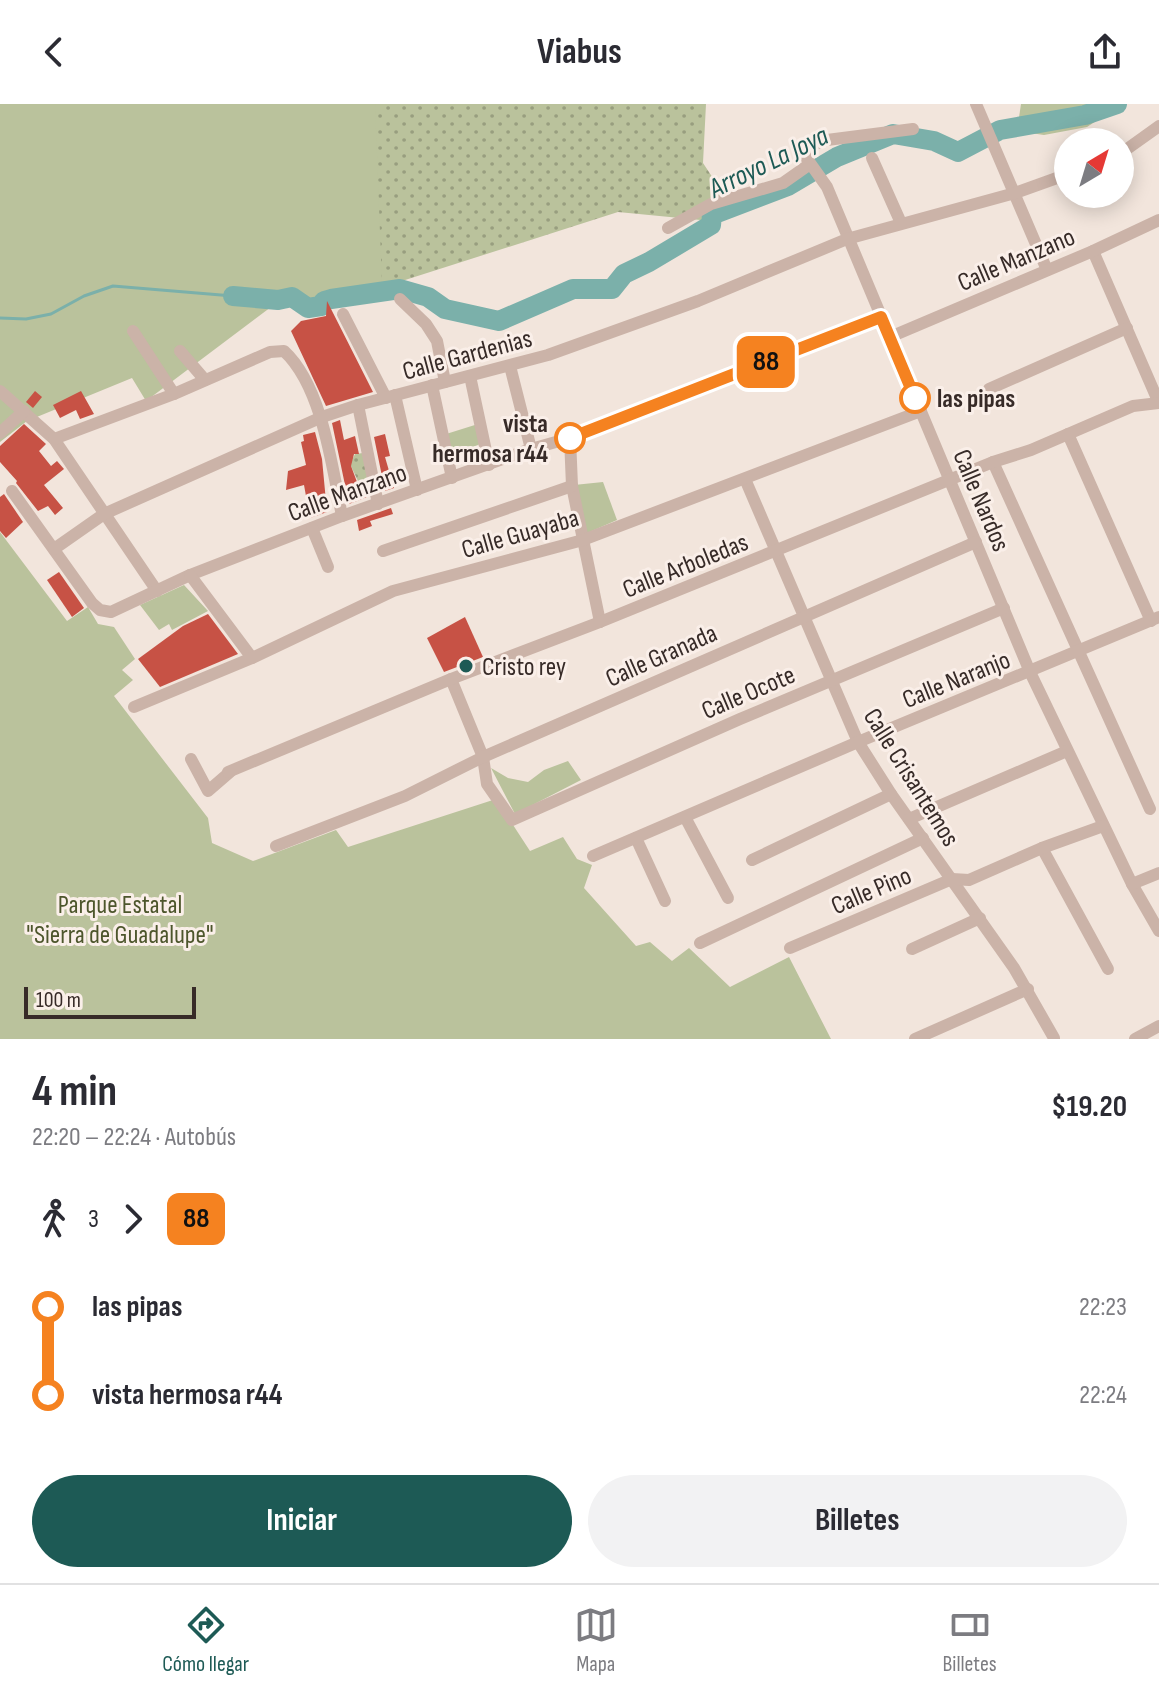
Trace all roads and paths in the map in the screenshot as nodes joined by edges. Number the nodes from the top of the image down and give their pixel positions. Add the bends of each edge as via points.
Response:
1 (976, 104) edge
2 (1159, 126) edge
3 (913, 129) dead end
4 (1134, 144) edge
5 (872, 158) dead end
6 (812, 168) junction
7 (1054, 179) edge
8 (1015, 193) junction
9 (1159, 220) edge
10 (901, 223) junction
11 (668, 228) dead end
12 (847, 239) junction
13 (1093, 251) junction
14 (1047, 270) junction
15 (400, 299) dead end
16 (343, 314) dead end
17 (881, 317) junction
18 (1127, 328) junction
19 (133, 331) dead end
20 (890, 337) junction
21 (180, 351) dead end
22 (510, 366) junction
23 (470, 376) junction
24 (205, 380) junction
25 (438, 384) junction
26 (989, 389) dead end
27 (0, 391) edge
28 (174, 394) junction
29 (391, 396) junction
30 (1159, 403) edge
31 (358, 405) junction
32 (24, 411) junction
33 (921, 411) junction
34 (322, 417) junction
35 (0, 433) edge
36 (1068, 434) junction
37 (570, 438) junction
38 (54, 439) junction
39 (531, 449) junction
40 (993, 462) junction
41 (489, 465) junction
42 (452, 478) junction
43 (745, 479) junction
44 (951, 480) junction
45 (572, 486) junction
46 (417, 490) junction
47 (12, 491) dead end
48 (378, 504) junction
49 (104, 514) junction
50 (342, 516) junction
51 (312, 528) junction
52 (583, 540) junction
53 (976, 542) junction
54 (54, 549) junction
55 (383, 551) dead end
56 (776, 552) junction
57 (328, 567) dead end
58 (190, 575) junction
59 (157, 591) junction
60 (1004, 608) junction
61 (803, 617) junction
62 (1155, 619) edge
63 (600, 622) junction
64 (1079, 651) junction
65 (252, 658) junction
66 (1030, 672) junction
67 (451, 679) junction
68 (831, 680) junction
69 (134, 707) dead end
70 (858, 742) junction
71 (1067, 751) junction
72 (483, 757) junction
73 (191, 759) dead end
74 (891, 794) junction
75 (1150, 809) dead end
76 (685, 817) junction
77 (909, 819) junction
78 (1103, 826) junction
79 (636, 838) junction
80 (923, 838) junction
81 (276, 846) dead end
82 (1042, 848) junction
83 (593, 856) dead end
84 (752, 860) dead end
85 (1159, 873) edge
86 (952, 879) junction
87 (1132, 884) junction
88 (728, 898) dead end
89 (665, 901) dead end
90 (980, 918) junction
91 (1159, 931) edge
92 (700, 943) dead end
93 (790, 948) dead end
94 (912, 949) dead end
95 (1108, 969) dead end
96 (1028, 989) junction
97 (1159, 1026) edge
98 (1054, 1038) edge
99 (915, 1039) edge
100 (1135, 1039) edge

1 - 8 street
2 - 4 street
3 - 6 street via 812,145 805,156
5 - 10 street
6 - 11 street via 783,183 711,204
6 - 12 street, Calle Nardos via 827,187
7 - 8 street, Calle Gardenias
8 - 10 street, Calle Gardenias
8 - 14 street
9 - 13 street, Calle Manzano
10 - 12 street, Calle Gardenias
12 - 17 street, Calle Nardos
12 - 22 street, Calle Gardenias via 698,301
13 - 14 street, Calle Manzano
13 - 18 street
14 - 20 street, Calle Manzano
15 - 25 street via 437,341
16 - 29 street
17 - 20 street, Calle Nardos
17 - 37 street, Calle Manzano
18 - 26 street
18 - 30 street
19 - 28 street
20 - 33 street, Calle Nardos
21 - 24 street
22 - 23 street, Calle Gardenias
22 - 39 street
23 - 25 street, Calle Gardenias
23 - 41 street
24 - 28 street
24 - 34 street via 284,351
25 - 29 street, Calle Gardenias
25 - 42 street
27 - 32 street
28 - 38 street
29 - 31 street, Calle Gardenias
29 - 46 street
30 - 36 street, Calle Arboledas via 1133,406
31 - 34 street, Calle Gardenias
31 - 48 street
32 - 35 street
32 - 38 street
33 - 43 street, Calle Guayaba
33 - 44 street, Calle Nardos
34 - 49 street, Calle Gardenias
34 - 50 street
36 - 40 street, Calle Arboledas
36 - 62 street
37 - 39 street, Calle Manzano
37 - 45 street
38 - 49 street
39 - 41 street, Calle Manzano
40 - 44 street, Calle Arboledas
40 - 64 street
41 - 42 street, Calle Manzano
42 - 46 street, Calle Manzano
43 - 52 street, Calle Guayaba
43 - 56 street, Calle Crisantemos
44 - 53 street, Calle Nardos
44 - 56 street, Calle Arboledas
45 - 52 street
45 - 55 street
46 - 48 street, Calle Manzano
47 - 54 street
48 - 50 street, Calle Manzano
49 - 54 street, Calle Gardenias
49 - 59 street
50 - 51 street, Calle Manzano
51 - 57 street
51 - 58 street, Calle Manzano
52 - 63 street
52 - 65 street, Calle Guayaba via 393,591
53 - 60 street, Calle Nardos
53 - 61 street, Calle Granada
54 - 59 street, Calle Manzano via 100,610 111,612
56 - 61 street, Calle Crisantemos
56 - 63 street, Calle Arboledas
58 - 59 street, Calle Manzano
58 - 65 street
60 - 66 street, Calle Nardos
60 - 68 street, Calle Ocote
61 - 68 street, Calle Crisantemos
61 - 72 street, Calle Granada
62 - 64 street, Calle Naranjo
63 - 67 street, Calle Arboledas
64 - 66 street, Calle Naranjo
64 - 75 street
65 - 69 street, Calle Guayaba
66 - 70 street, Calle Naranjo
66 - 71 street, Calle Nardos
67 - 72 street
67 - 73 street, Calle Arboledas via 229,772 208,791
68 - 70 street, Calle Crisantemos
68 - 72 street, Calle Ocote via 512,820 487,784
70 - 74 street, Calle Crisantemos
70 - 76 street, Calle Naranjo
71 - 77 street
71 - 78 street, Calle Nardos
72 - 81 street, Calle Granada via 405,796
74 - 77 street, Calle Crisantemos
74 - 84 street
76 - 79 street, Calle Naranjo
76 - 88 street
77 - 80 street, Calle Crisantemos
78 - 82 street, Calle Pino
78 - 87 street, Calle Nardos
79 - 83 street, Calle Naranjo
79 - 89 street
80 - 86 street, Calle Crisantemos
80 - 92 street
82 - 86 street, Calle Pino via 969,880
82 - 95 street
85 - 87 street
86 - 90 street, Calle Crisantemos
86 - 93 street, Calle Pino
87 - 91 street, Calle Nardos
90 - 94 street
90 - 96 street, Calle Crisantemos
96 - 98 street, Calle Crisantemos
96 - 99 street
97 - 100 street

